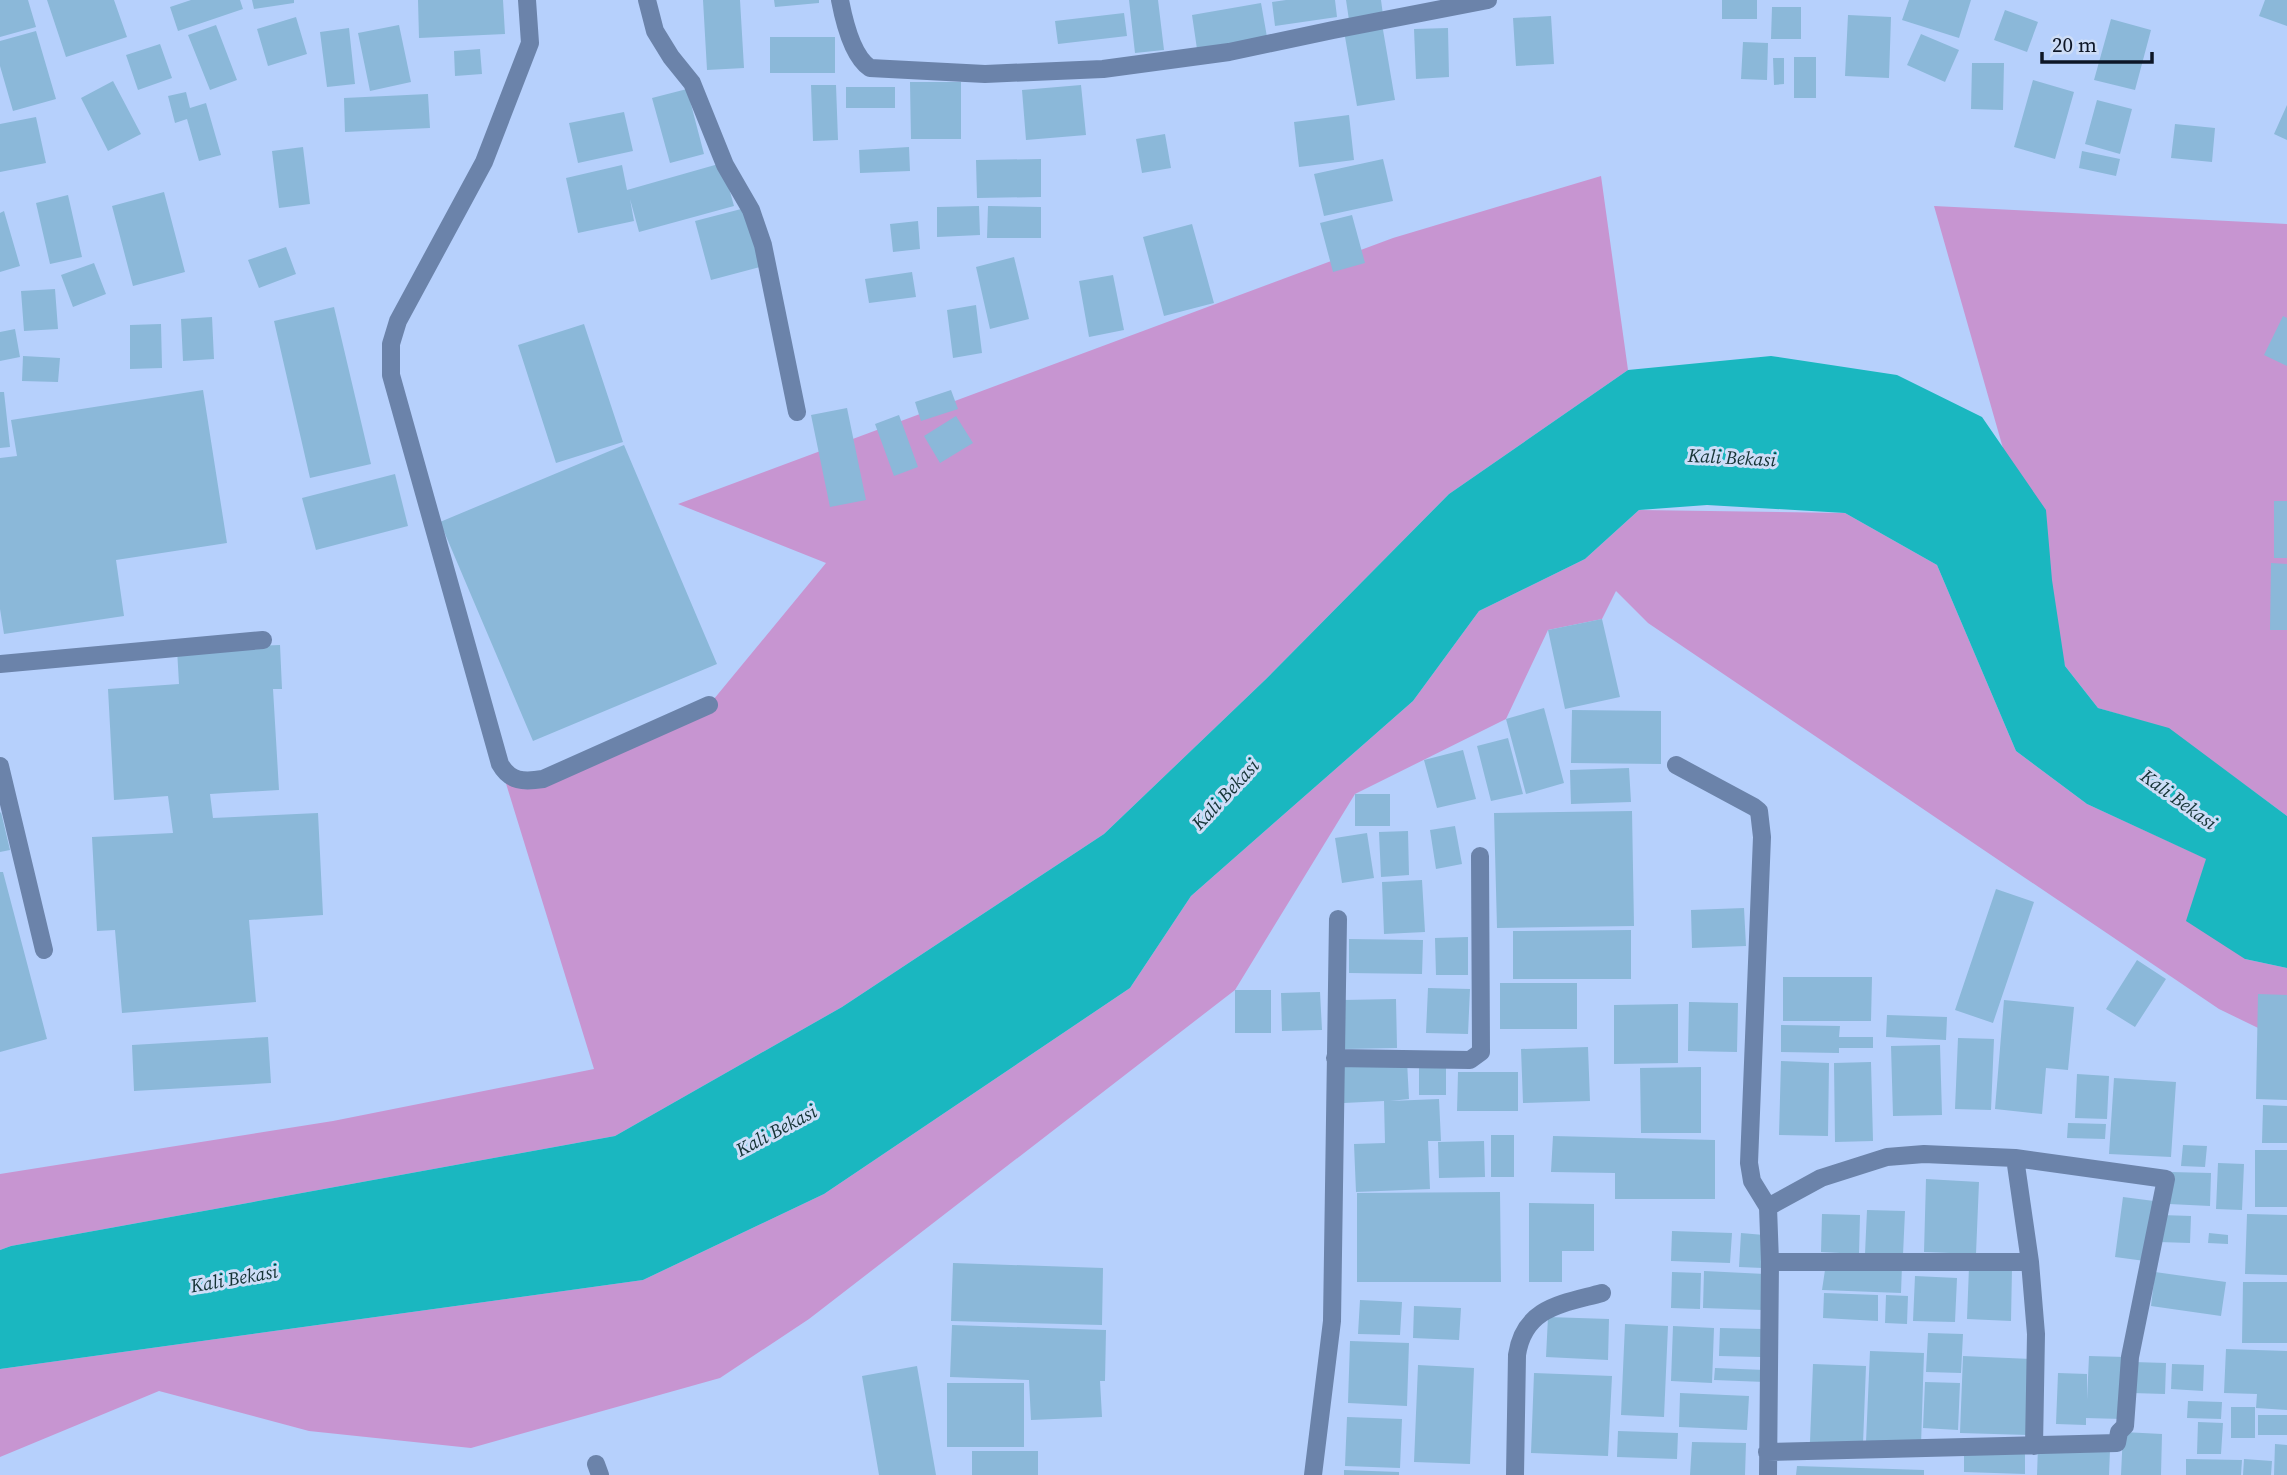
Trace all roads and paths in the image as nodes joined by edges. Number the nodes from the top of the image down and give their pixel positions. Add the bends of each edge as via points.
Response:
1 (527, 0) edge
2 (647, 0) edge
3 (840, 0) edge
4 (1488, 0) edge
5 (797, 412) dead end
6 (262, 640) dead end
7 (0, 664) edge
8 (709, 705) dead end
9 (1676, 765) dead end
10 (0, 766) edge
11 (1479, 856) dead end
12 (1338, 919) dead end
13 (44, 950) dead end
14 (1335, 1058) junction
15 (2015, 1158) junction
16 (1768, 1207) junction
17 (1770, 1262) junction
18 (2030, 1262) junction
19 (1602, 1293) dead end
20 (2034, 1446) junction
21 (1767, 1452) junction
22 (1313, 1475) edge
23 (1515, 1475) edge
24 (1768, 1475) edge

1 - 8 street via 530,43 484,162 398,321 391,344 391,375 505,773 514,779 543,779
2 - 5 street via 655,31 692,83 725,165 751,210 763,245
3 - 4 street via 856,50 870,68 985,74 1103,69 1229,52
6 - 7 street
9 - 16 street via 1759,811 1762,837 1749,1163 1752,1181
10 - 13 street
11 - 14 street via 1481,1052 1470,1060
12 - 14 street
14 - 22 street via 1332,1321
15 - 16 street via 1887,1157 1821,1178
15 - 18 street
15 - 20 street via 2166,1179 2130,1357 2126,1426 2119,1432 2118,1443
16 - 17 street
17 - 18 street
17 - 21 street
18 - 20 street via 2036,1334
19 - 23 street via 1539,1314 1520,1339
20 - 21 street
21 - 24 street

